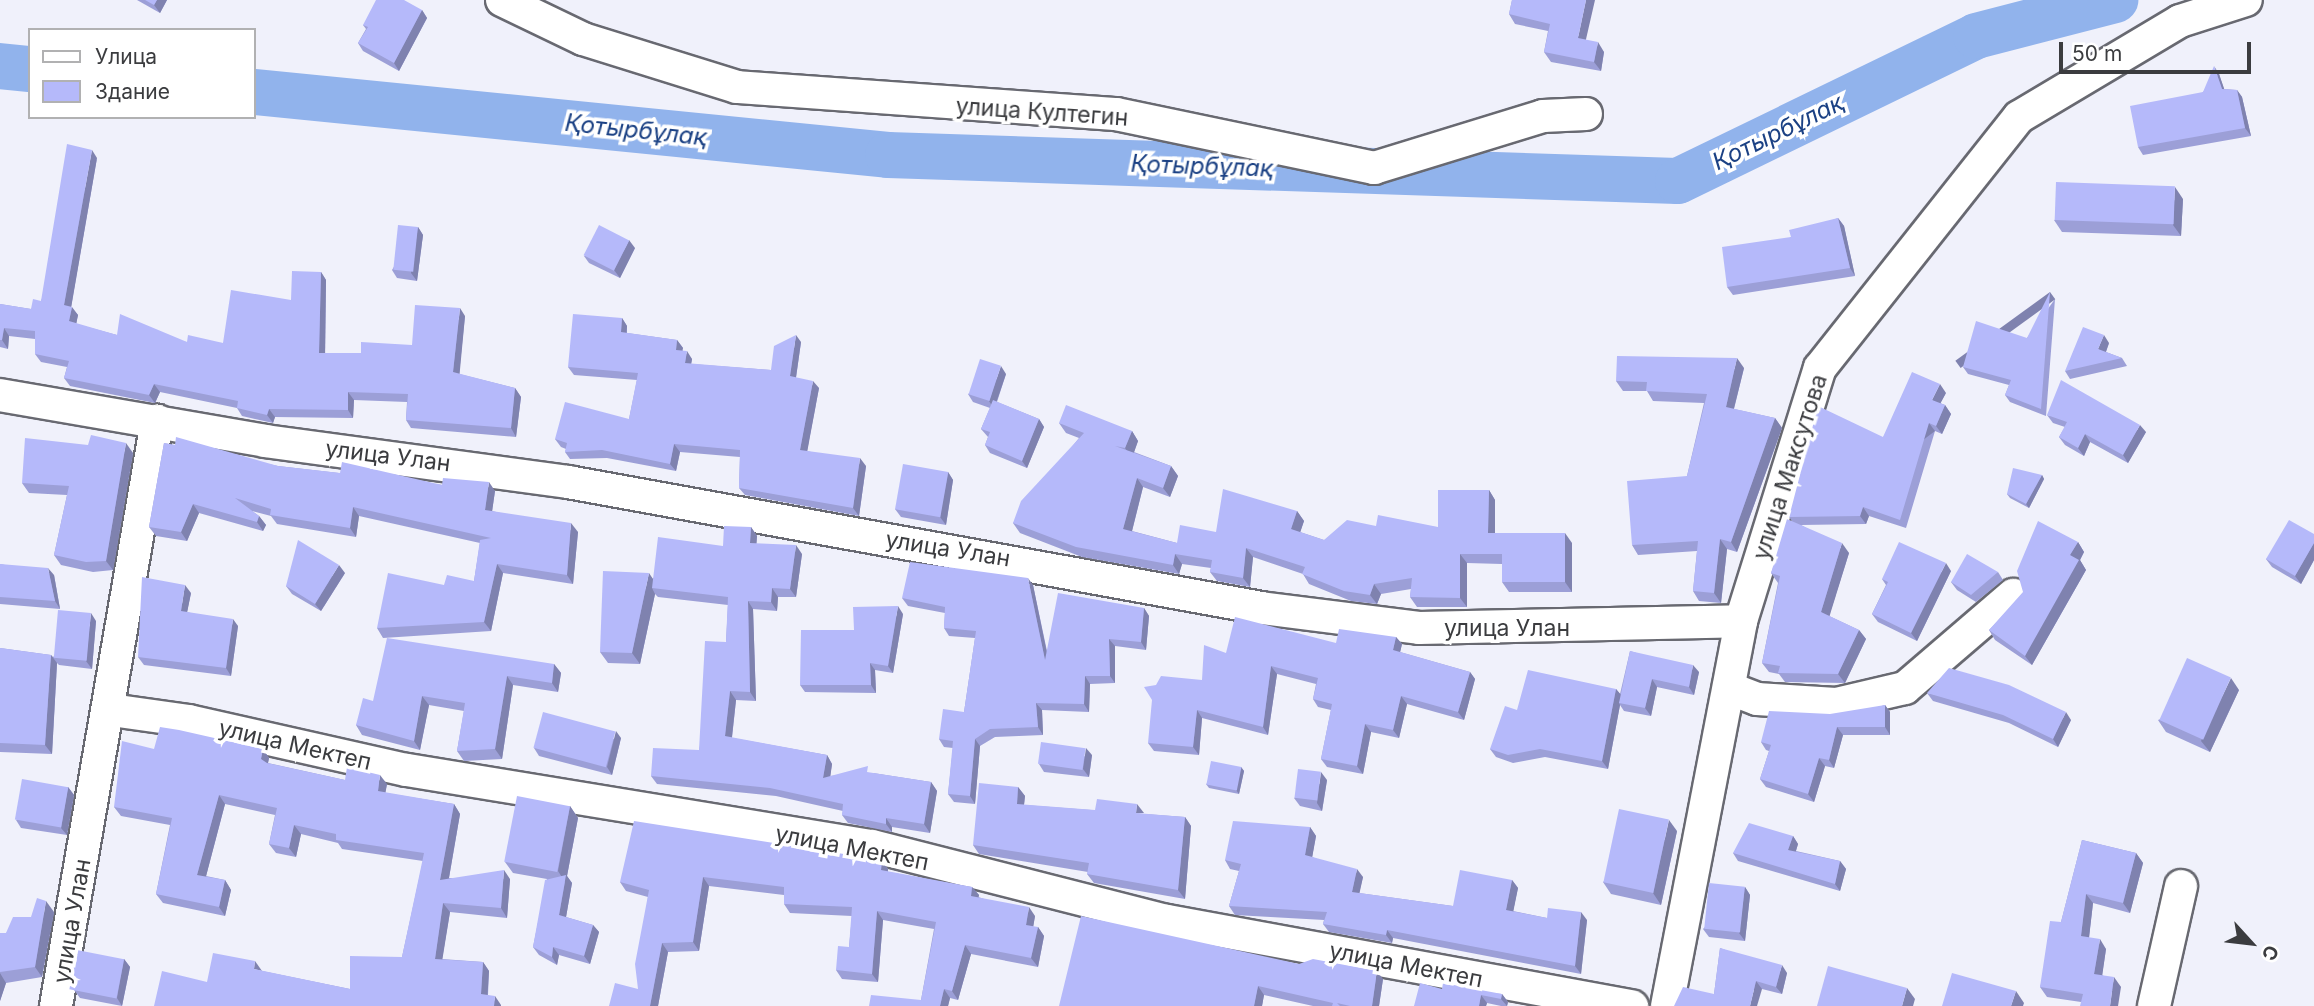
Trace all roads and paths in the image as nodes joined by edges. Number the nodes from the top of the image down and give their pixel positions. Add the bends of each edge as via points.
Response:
1 (502, 0) edge
2 (2246, 0) edge
3 (1586, 114) dead end
4 (0, 395) edge
5 (157, 421) junction
6 (2013, 596) dead end
7 (1741, 621) junction
8 (1731, 689) junction
9 (111, 710) junction
10 (2180, 886) dead end
11 (56, 1006) edge
12 (1632, 1006) edge
13 (1667, 1006) edge
14 (2154, 1006) edge

1 - 3 street, улица Култегин via 583,39 737,87 1116,114 1374,168 1543,116
2 - 7 street, улица Максутова via 2180,21 2019,117 1928,227 1820,368
4 - 5 street, улица Улан
5 - 7 street, улица Улан via 568,482 1010,558 1107,583 1406,626 1524,630
5 - 9 street, улица Улан
6 - 8 street via 1905,688 1836,704 1757,699
7 - 8 street, улица Максутова
8 - 13 street, улица Максутова
9 - 11 street, улица Улан
9 - 12 street, улица Мектеп via 190,721 407,770 872,846 1167,921
10 - 14 street

